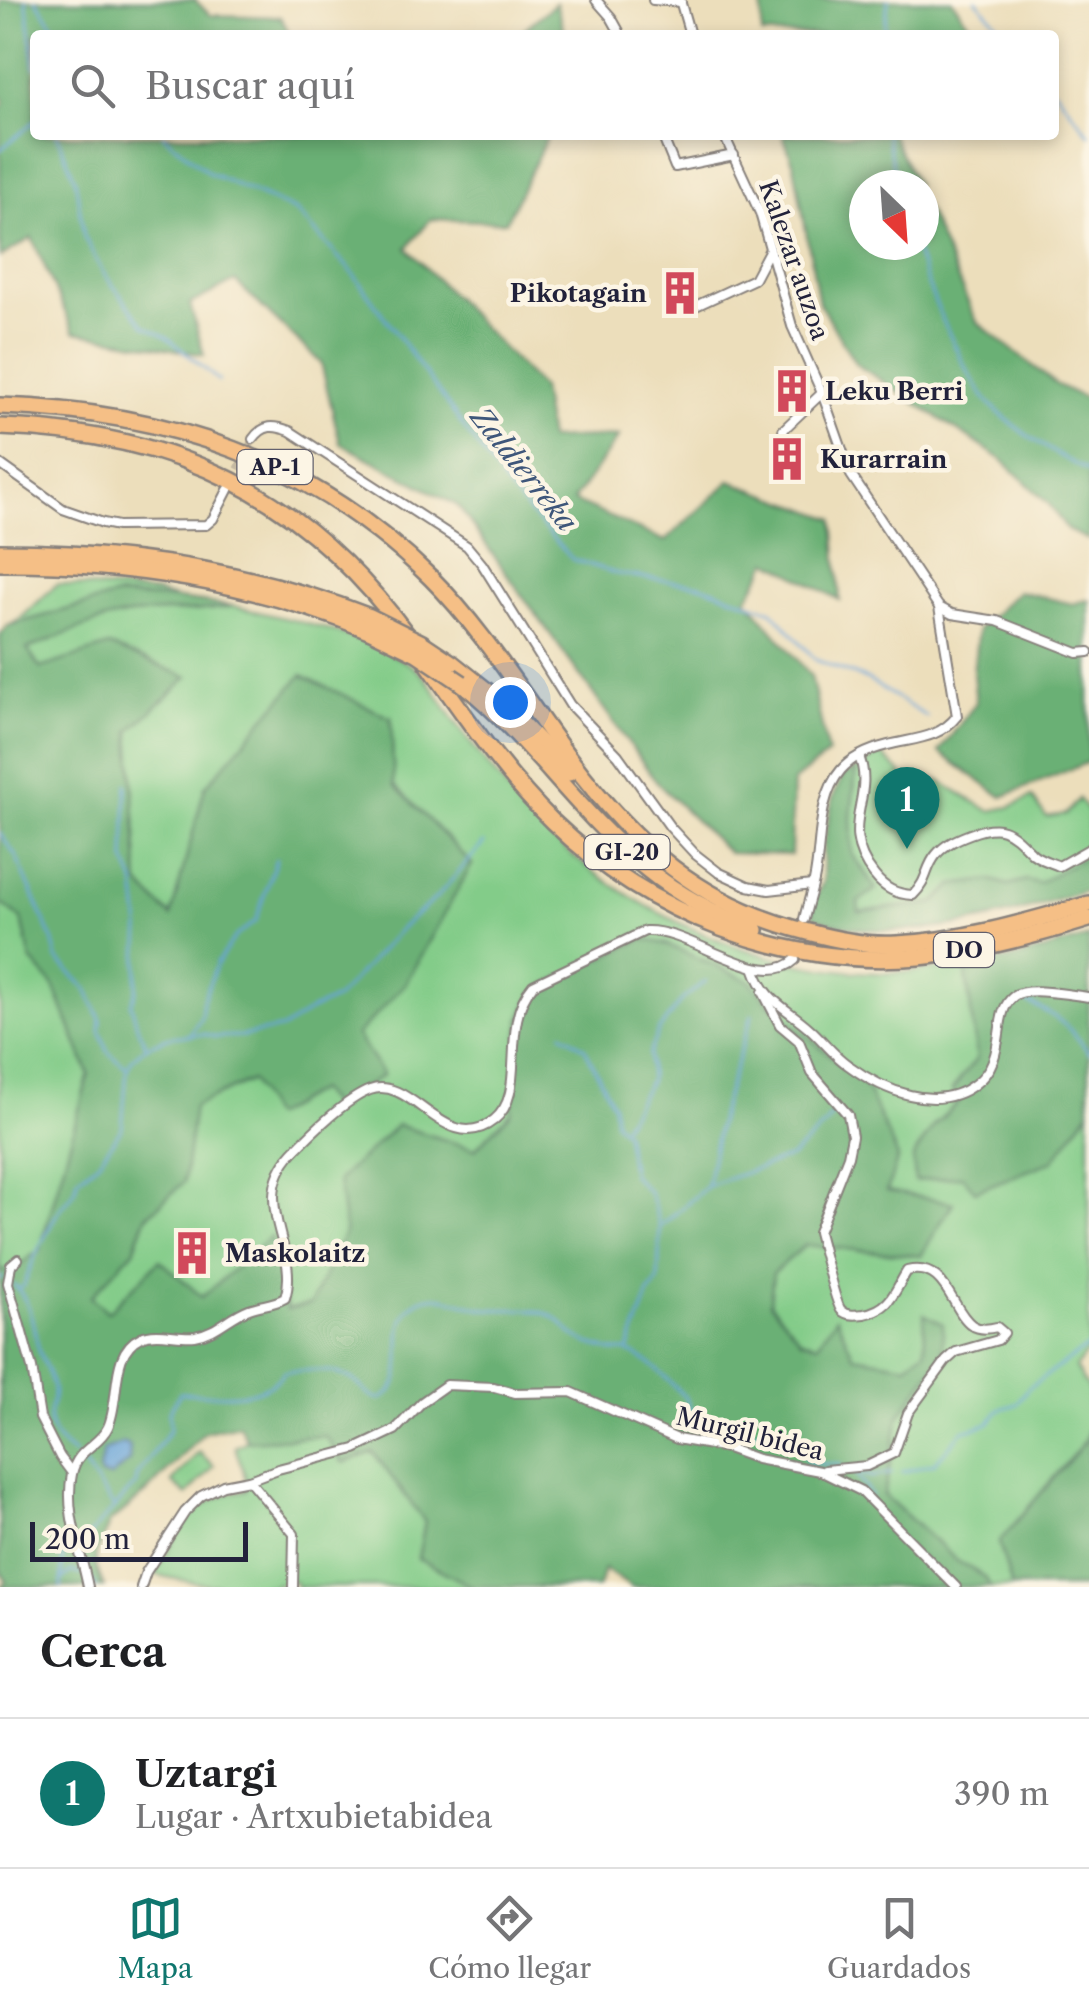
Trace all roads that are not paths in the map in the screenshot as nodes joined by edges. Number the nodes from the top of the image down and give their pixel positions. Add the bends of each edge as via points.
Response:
1 (596, 0) edge
2 (653, 0) edge
3 (681, 1) edge
4 (618, 30) edge
5 (688, 30) edge
6 (664, 140) edge
7 (726, 140) edge
8 (734, 155) junction
9 (770, 249) junction
10 (676, 308) dead end
11 (822, 394) junction
12 (0, 406) edge
13 (0, 427) edge
14 (253, 439) dead end
15 (787, 451) dead end
16 (0, 464) edge
17 (228, 490) tunnel mouth
18 (0, 552) edge
19 (0, 563) edge
20 (939, 607) junction
21 (370, 624) junction
22 (1089, 652) edge
23 (859, 756) junction
24 (1089, 849) edge
25 (669, 868) junction
26 (812, 885) junction
27 (1089, 904) edge
28 (804, 919) dead end
29 (1089, 919) edge
30 (836, 955) junction
31 (795, 960) dead end
32 (754, 967) junction
33 (763, 992) junction
34 (1089, 997) edge
35 (18, 1259) dead end
36 (820, 1470) junction
37 (72, 1473) junction
38 (249, 1480) junction
39 (88, 1587) edge
40 (141, 1587) edge
41 (293, 1587) edge
42 (956, 1587) edge

1 - 4 street
2 - 3 street
3 - 5 street
6 - 8 street via 674,166
7 - 8 street, Kalezar auzoa
8 - 9 street, Kalezar auzoa
9 - 10 street via 754,280 686,310
9 - 11 street, Kalezar auzoa via 792,326
11 - 15 street via 784,430
11 - 20 street, Kalezar auzoa via 851,475
12 - 25 highway, AP-1 via 118,417 192,434 323,493 432,580 597,793
13 - 30 highway, AP-1 via 110,437 185,458 234,481 347,564 392,614 517,784 598,859 656,898 728,931
14 - 26 street via 261,428 290,431 467,546 570,706 618,755 695,854 748,886
16 - 17 street via 63,508 118,526 206,525
18 - 21 highway, GI-20 via 94,555 198,569 277,587
19 - 21 highway, GI-20 via 174,576
20 - 22 street
20 - 23 street, Kalezar auzoa via 957,716 934,735
21 - 25 highway, GI-20, bridge via 422,642 474,678 613,822
21 - 30 highway, GI-20, bridge via 462,682 629,854 669,886 734,922
23 - 24 street via 865,770 856,844 878,881 896,894 914,895 934,856 978,831 1002,828 1033,856 1059,866
23 - 26 street via 832,786
25 - 27 highway, AP-1 via 769,922 840,941 942,940
26 - 28 street
29 - 30 highway, DO via 1014,941 919,956
31 - 32 street via 771,971
32 - 33 street
32 - 37 street via 675,934 644,931 533,985 522,998 506,1107 485,1126 453,1128 383,1088 352,1102 294,1151 278,1175 274,1207 286,1298 197,1336 154,1334 128,1347 107,1430 79,1454
33 - 34 street via 846,1064 928,1099 966,1091 990,1070 1005,1006 1016,994
33 - 36 street via 812,1073 848,1115 848,1156 818,1232 842,1312 880,1310 906,1270 917,1268 943,1284 972,1325 1004,1334 956,1352 908,1413 894,1453 868,1466
35 - 37 street via 8,1282 35,1398 52,1444
36 - 38 street, Murgil bidea via 677,1439 571,1392 446,1385 394,1430 355,1450
36 - 42 street, Murgil bidea via 861,1491
37 - 39 street via 72,1518
38 - 40 street via 201,1496
38 - 41 street via 294,1534

